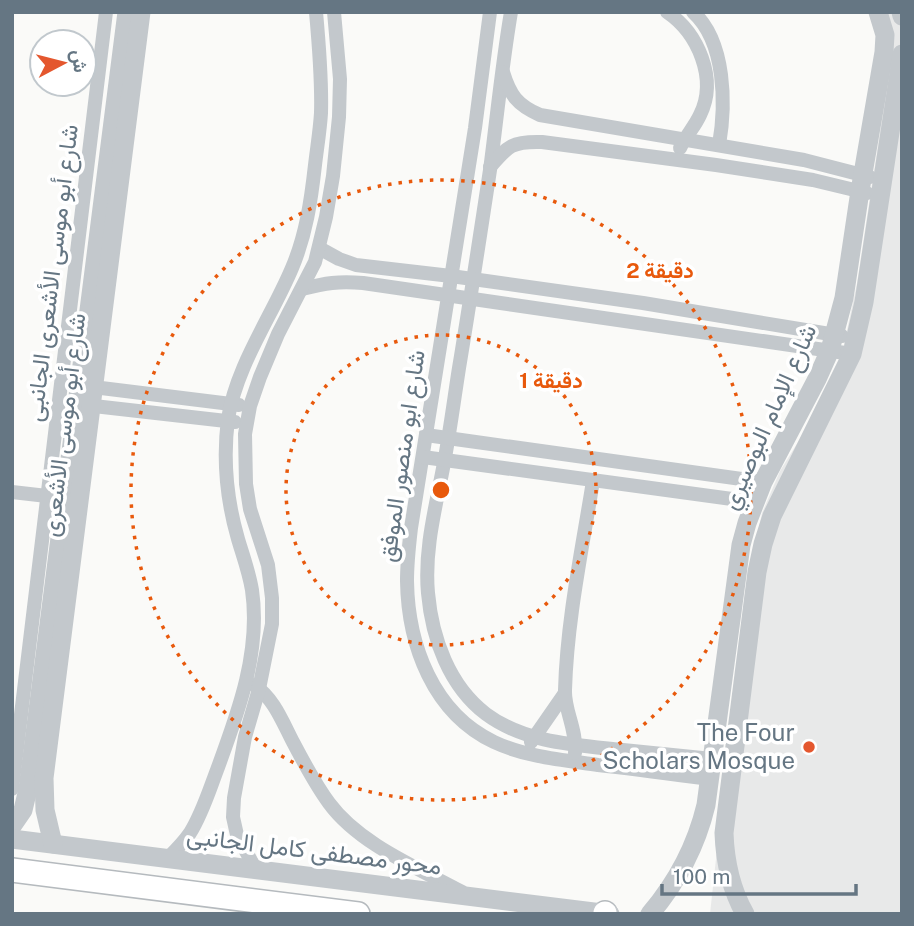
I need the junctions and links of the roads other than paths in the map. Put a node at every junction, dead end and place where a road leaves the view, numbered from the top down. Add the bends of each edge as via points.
1 (106, 12) edge
2 (127, 12) edge
3 (141, 12) edge
4 (316, 12) edge
5 (334, 12) edge
6 (491, 12) edge
7 (511, 12) edge
8 (667, 12) edge
9 (693, 12) edge
10 (878, 12) edge
11 (902, 54) edge
12 (501, 67) junction
13 (475, 128) junction
14 (494, 130) junction
15 (683, 140) junction
16 (719, 145) junction
17 (674, 159) junction
18 (490, 167) junction
19 (861, 183) junction
20 (881, 189) junction
21 (319, 248) junction
22 (451, 276) junction
23 (474, 279) junction
24 (302, 289) junction
25 (449, 296) junction
26 (470, 300) junction
27 (833, 342) junction
28 (854, 347) junction
29 (85, 395) junction
30 (231, 404) junction
31 (250, 406) junction
32 (228, 421) junction
33 (247, 423) junction
34 (426, 435) junction
35 (448, 438) junction
36 (423, 457) junction
37 (444, 460) junction
38 (593, 481) junction
39 (763, 482) junction
40 (12, 492) edge
41 (47, 496) junction
42 (754, 502) junction
43 (246, 680) junction
44 (259, 689) junction
45 (565, 694) junction
46 (533, 737) junction
47 (576, 745) junction
48 (525, 753) junction
49 (574, 761) junction
50 (711, 769) junction
51 (12, 789) edge
52 (706, 805) junction
53 (727, 806) junction
54 (12, 826) edge
55 (12, 839) edge
56 (53, 844) junction
57 (170, 858) junction
58 (255, 868) junction
59 (12, 870) edge
60 (466, 895) junction
61 (606, 913) edge
62 (358, 914) edge
63 (650, 914) edge
64 (745, 914) edge

1 - 41 street, شارع أبو موسى الأشعرى الجانبى
2 - 29 street, شارع أبو موسى الأشعرى
3 - 29 street, شارع أبو موسى الأشعرى via 145,39 124,194
4 - 30 street via 321,113 307,223 291,271
5 - 21 street via 339,117
6 - 13 street, شارع ابو منصور الموفق
7 - 12 street, شارع ابو منصور الموفق
8 - 15 street via 690,34 706,76 706,101
9 - 16 street via 711,40 719,64 723,91
10 - 19 street, شارع الإمام البوصيري via 885,34 884,51
11 - 20 street, شارع الإمام البوصيري
12 - 14 street, شارع ابو منصور الموفق
12 - 15 street via 512,95 529,111
13 - 14 street
13 - 22 street, شارع ابو منصور الموفق
14 - 18 street, شارع ابو منصور الموفق
15 - 16 street
15 - 17 street
16 - 19 street via 804,160
17 - 18 street via 533,142 511,146
17 - 19 street
18 - 23 street, شارع ابو منصور الموفق
19 - 20 street
19 - 27 street, شارع الإمام البوصيري
20 - 28 street, شارع الإمام البوصيري
21 - 22 street via 356,265
21 - 24 street
22 - 23 street
22 - 25 street, شارع ابو منصور الموفق
23 - 26 street, شارع ابو منصور الموفق
23 - 27 street via 650,304
24 - 25 street via 340,281
24 - 31 street via 269,353
25 - 26 street
25 - 34 street, شارع ابو منصور الموفق
26 - 27 street
26 - 35 street, شارع ابو منصور الموفق
27 - 28 street
27 - 39 street, شارع الإمام البوصيري
28 - 53 street, شارع الإمام البوصيري via 783,490 763,544
29 - 30 street
29 - 32 street
29 - 54 street, شارع أبو موسى الأشعرى via 28,789 23,810
29 - 56 street, شارع أبو موسى الأشعرى via 44,778
30 - 31 street
30 - 32 street
31 - 33 street
32 - 33 street
32 - 43 street via 227,474 254,619
33 - 44 street via 246,484 272,598 272,624
34 - 35 street
34 - 36 street, شارع ابو منصور الموفق
35 - 37 street, شارع ابو منصور الموفق
35 - 39 street
36 - 37 street
36 - 48 street, شارع ابو منصور الموفق via 407,582 417,649 435,690 464,723 494,742
37 - 38 street
37 - 46 street, شارع ابو منصور الموفق via 427,571 439,646 455,681 469,698 494,719
38 - 42 street
38 - 45 street via 569,634
39 - 42 street, شارع الإمام البوصيري
40 - 41 street
41 - 51 street, شارع أبو موسى الأشعرى الجانبى
42 - 50 street, شارع الإمام البوصيري via 737,567
43 - 44 street
43 - 57 street via 207,795 189,835
44 - 58 street via 243,743 233,817
44 - 60 street via 322,792 346,821 404,861
45 - 46 street
45 - 47 street
46 - 47 street, شارع ابو منصور الموفق
46 - 48 street
47 - 49 street
47 - 50 street, شارع ابو منصور الموفق
48 - 49 street, شارع ابو منصور الموفق
49 - 50 street, شارع ابو منصور الموفق
50 - 52 street, شارع الإمام البوصيري
52 - 53 street
52 - 63 street, شارع الإمام البوصيري via 687,861
53 - 64 street, شارع الإمام البوصيري via 726,861
55 - 56 street, محور مصطفى كامل الجانبى
56 - 57 street, محور مصطفى كامل الجانبى
57 - 58 street, محور مصطفى كامل الجانبى
58 - 60 street, محور مصطفى كامل الجانبى
59 - 62 main road
60 - 61 street, محور مصطفى كامل الجانبى

